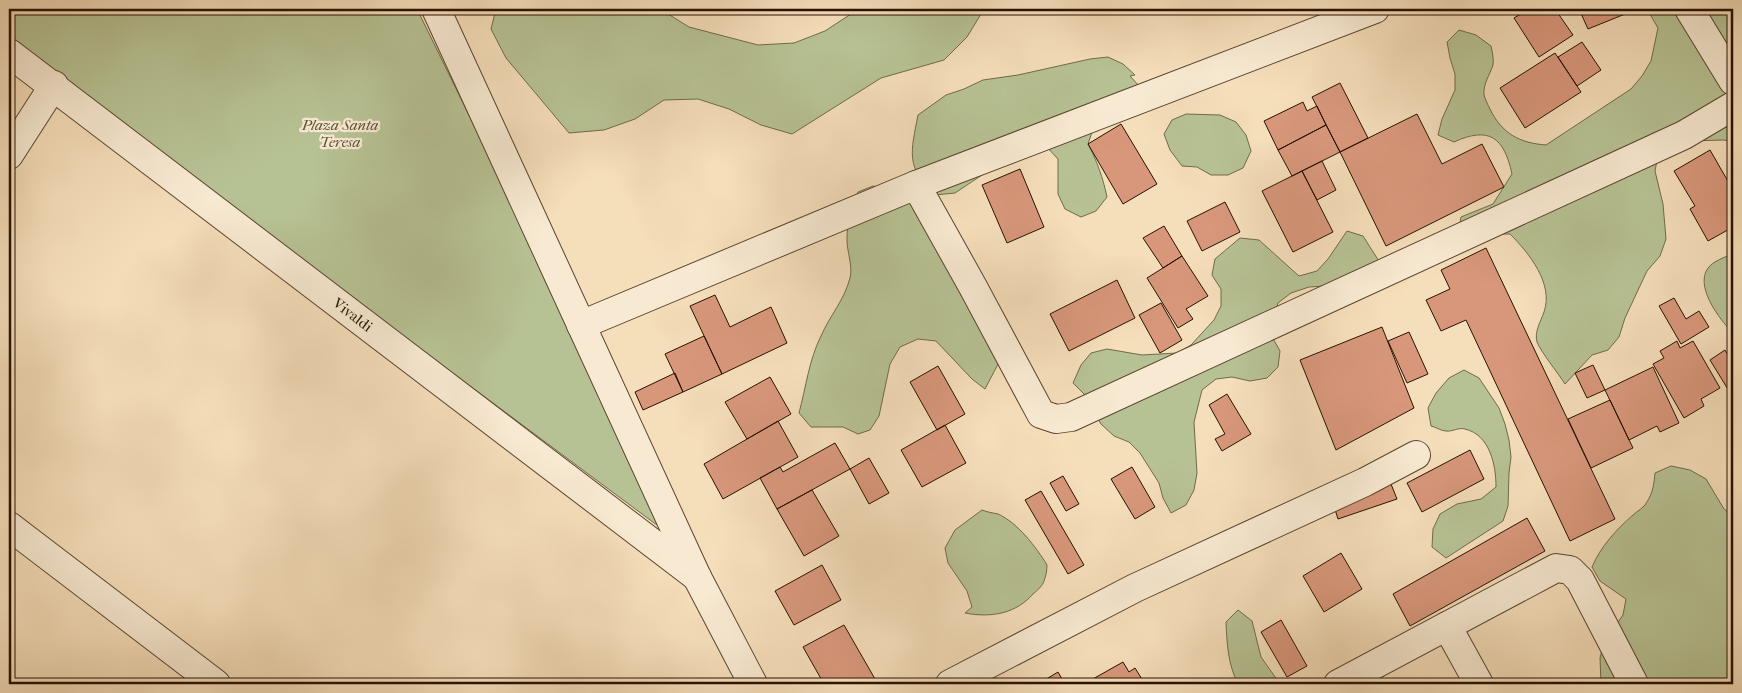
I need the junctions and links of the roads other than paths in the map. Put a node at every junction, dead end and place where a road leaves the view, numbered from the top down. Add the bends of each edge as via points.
1 (436, 9) edge
2 (1375, 9) edge
3 (1689, 9) edge
4 (9, 53) edge
5 (1733, 81) edge
6 (54, 86) junction
7 (1733, 106) edge
8 (9, 155) edge
9 (916, 185) junction
10 (581, 325) junction
11 (1416, 455) dead end
12 (9, 526) edge
13 (697, 577) junction
14 (1447, 626) junction
15 (216, 684) edge
16 (753, 684) edge
17 (950, 684) edge
18 (1338, 684) edge
19 (1479, 684) edge
20 (1634, 684) edge

1 - 10 street
2 - 9 street
3 - 5 street
4 - 6 street, Vivaldi
6 - 8 street
6 - 13 street, Vivaldi
7 - 9 street via 1675,139 1071,417 1056,419 1042,414 1038,408
9 - 10 street
10 - 13 street
11 - 17 street via 1365,482 1135,588
12 - 15 street
13 - 16 street
14 - 18 street
14 - 19 street
14 - 20 street via 1556,568 1570,570 1580,580

